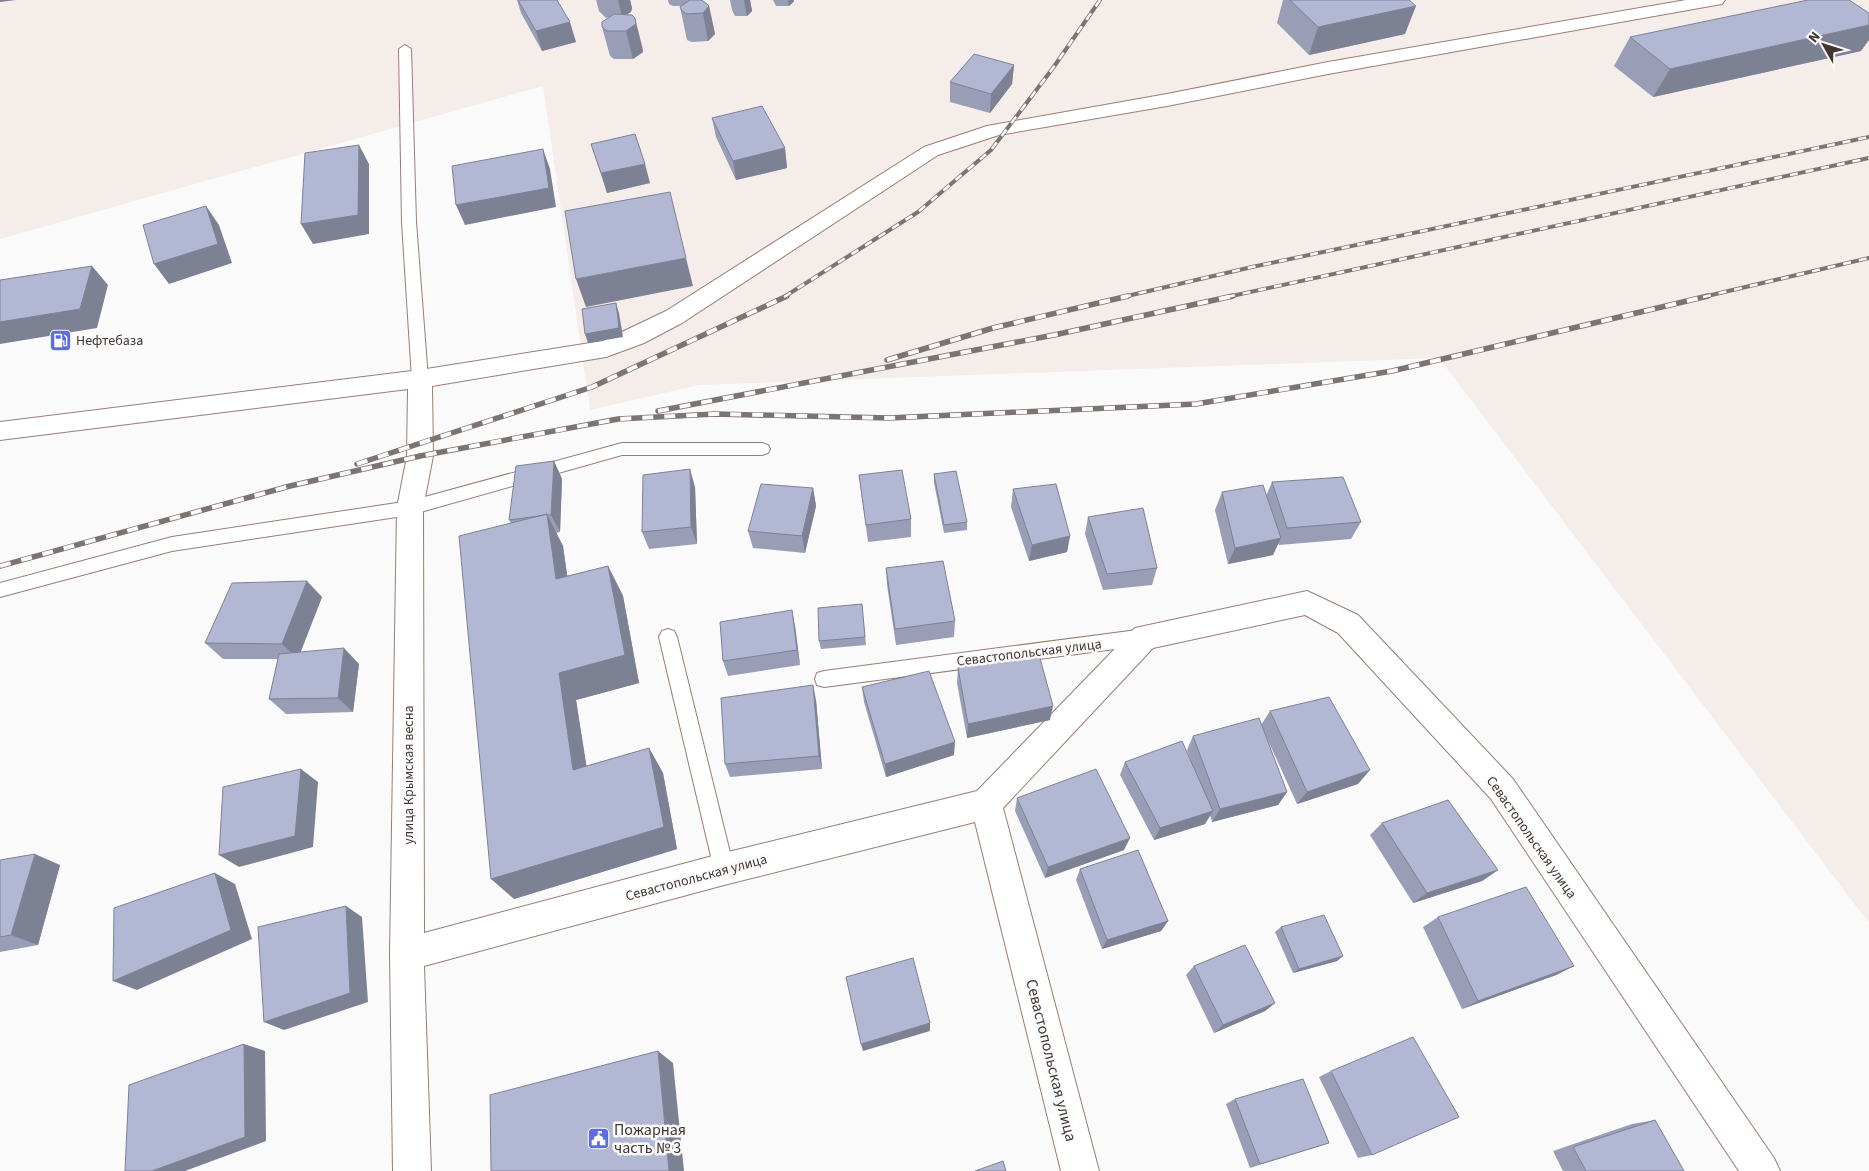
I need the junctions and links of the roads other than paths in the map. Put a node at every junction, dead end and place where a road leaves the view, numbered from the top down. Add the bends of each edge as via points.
1 (1716, 0) edge
2 (405, 49) dead end
3 (420, 379) junction
4 (0, 430) edge
5 (762, 449) dead end
6 (410, 508) junction
7 (0, 590) edge
8 (668, 637) dead end
9 (1145, 638) junction
10 (824, 679) dead end
11 (986, 804) junction
12 (724, 869) junction
13 (407, 954) junction
14 (412, 1171) edge
15 (1080, 1171) edge
16 (1761, 1171) edge

1 - 3 street via 994,130 931,151 707,297 636,337 606,348
2 - 3 lane via 409,222
3 - 4 street
3 - 6 street, улица Крымская весна via 420,456
5 - 6 lane via 622,449
6 - 7 lane via 172,544
6 - 13 street, улица Крымская весна
8 - 12 lane
9 - 10 lane, Севастопольская улица
9 - 11 street
9 - 16 street, Севастопольская улица via 1307,603 1348,624 1502,789
11 - 12 street, Севастопольская улица
11 - 15 street, Севастопольская улица
12 - 13 street, Севастопольская улица
13 - 14 street, улица Крымская весна

